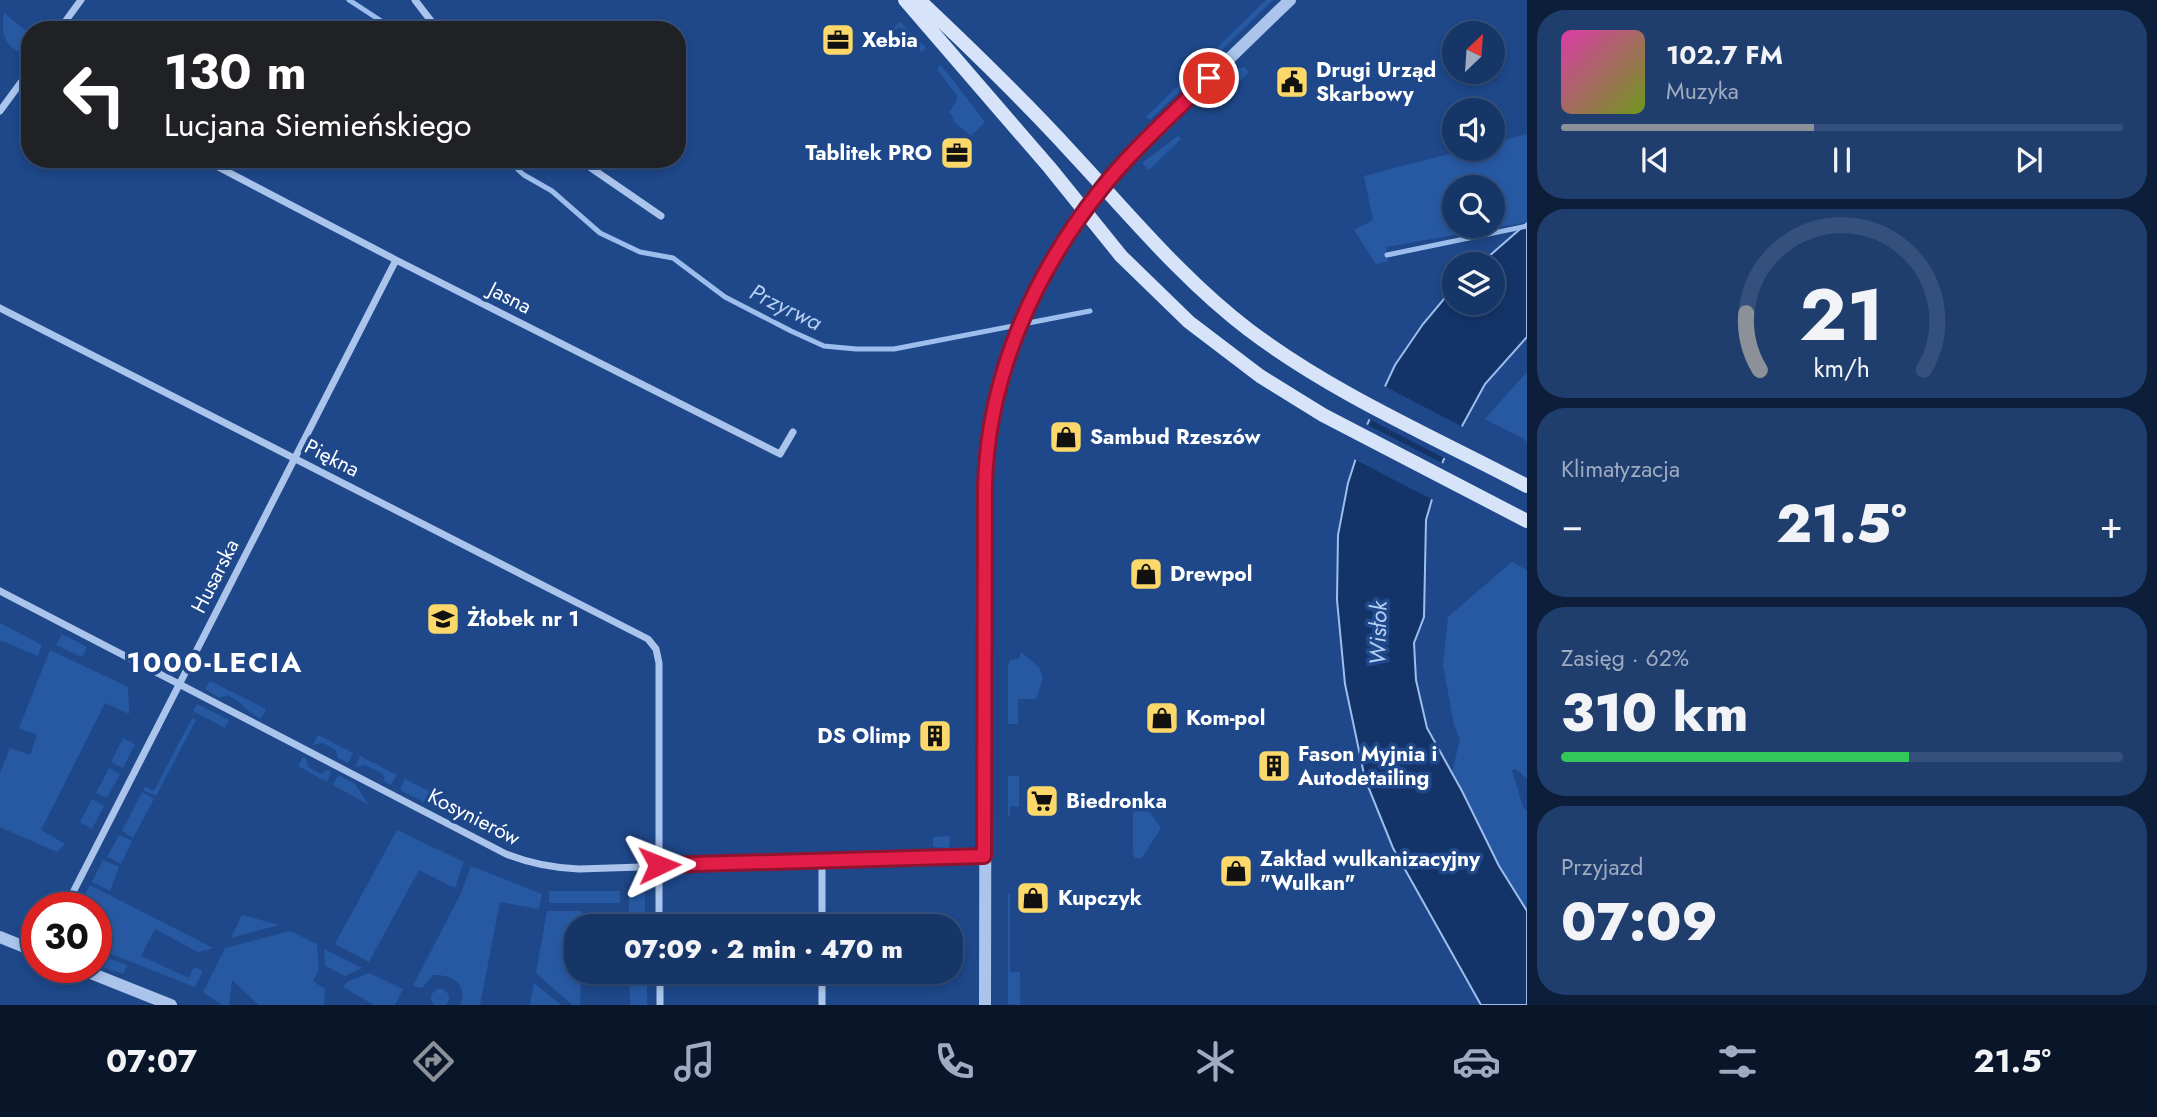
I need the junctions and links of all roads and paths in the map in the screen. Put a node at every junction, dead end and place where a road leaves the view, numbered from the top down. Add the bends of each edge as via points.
1 (80, 0) edge
2 (415, 0) edge
3 (905, 0) edge
4 (919, 0) edge
5 (1290, 0) edge
6 (65, 21) edge
7 (431, 21) edge
8 (21, 82) edge
9 (0, 111) edge
10 (220, 168) edge
11 (591, 168) edge
12 (1103, 186) junction
13 (1084, 211) junction
14 (661, 216) dead end
15 (396, 260) junction
16 (0, 308) edge
17 (793, 432) dead end
18 (294, 459) junction
19 (1527, 486) edge
20 (1527, 521) edge
21 (0, 591) edge
22 (178, 685) junction
23 (984, 856) junction
24 (822, 861) junction
25 (659, 865) junction
26 (73, 892) edge
27 (659, 914) edge
28 (822, 914) edge
29 (0, 937) edge
30 (21, 946) edge
31 (112, 982) edge
32 (660, 984) edge
33 (822, 984) edge
34 (171, 1005) edge
35 (660, 1005) edge
36 (822, 1005) edge
37 (985, 1005) edge

1 - 6 street
2 - 7 street
3 - 13 main road
4 - 12 main road
5 - 12 street
8 - 9 street
10 - 15 street, Jasna
11 - 14 street
12 - 13 street
12 - 19 main road via 1198,286 1283,355
13 - 20 main road via 1121,257 1189,322 1260,376 1323,415
13 - 23 street via 1042,279 1011,347 995,402 986,463
15 - 17 street, Jasna via 780,454
15 - 18 street, Husarska
16 - 18 street, Piękna
18 - 22 street, Husarska
18 - 25 street, Piękna via 648,639 659,663
21 - 22 street, Kosynierów
22 - 25 street, Kosynierów via 528,863 579,869
22 - 26 street, Husarska
23 - 24 street, Kosynierów
23 - 37 street
24 - 25 street, Kosynierów
24 - 28 street
25 - 27 street
29 - 30 street
31 - 34 street
32 - 35 street
33 - 36 street

